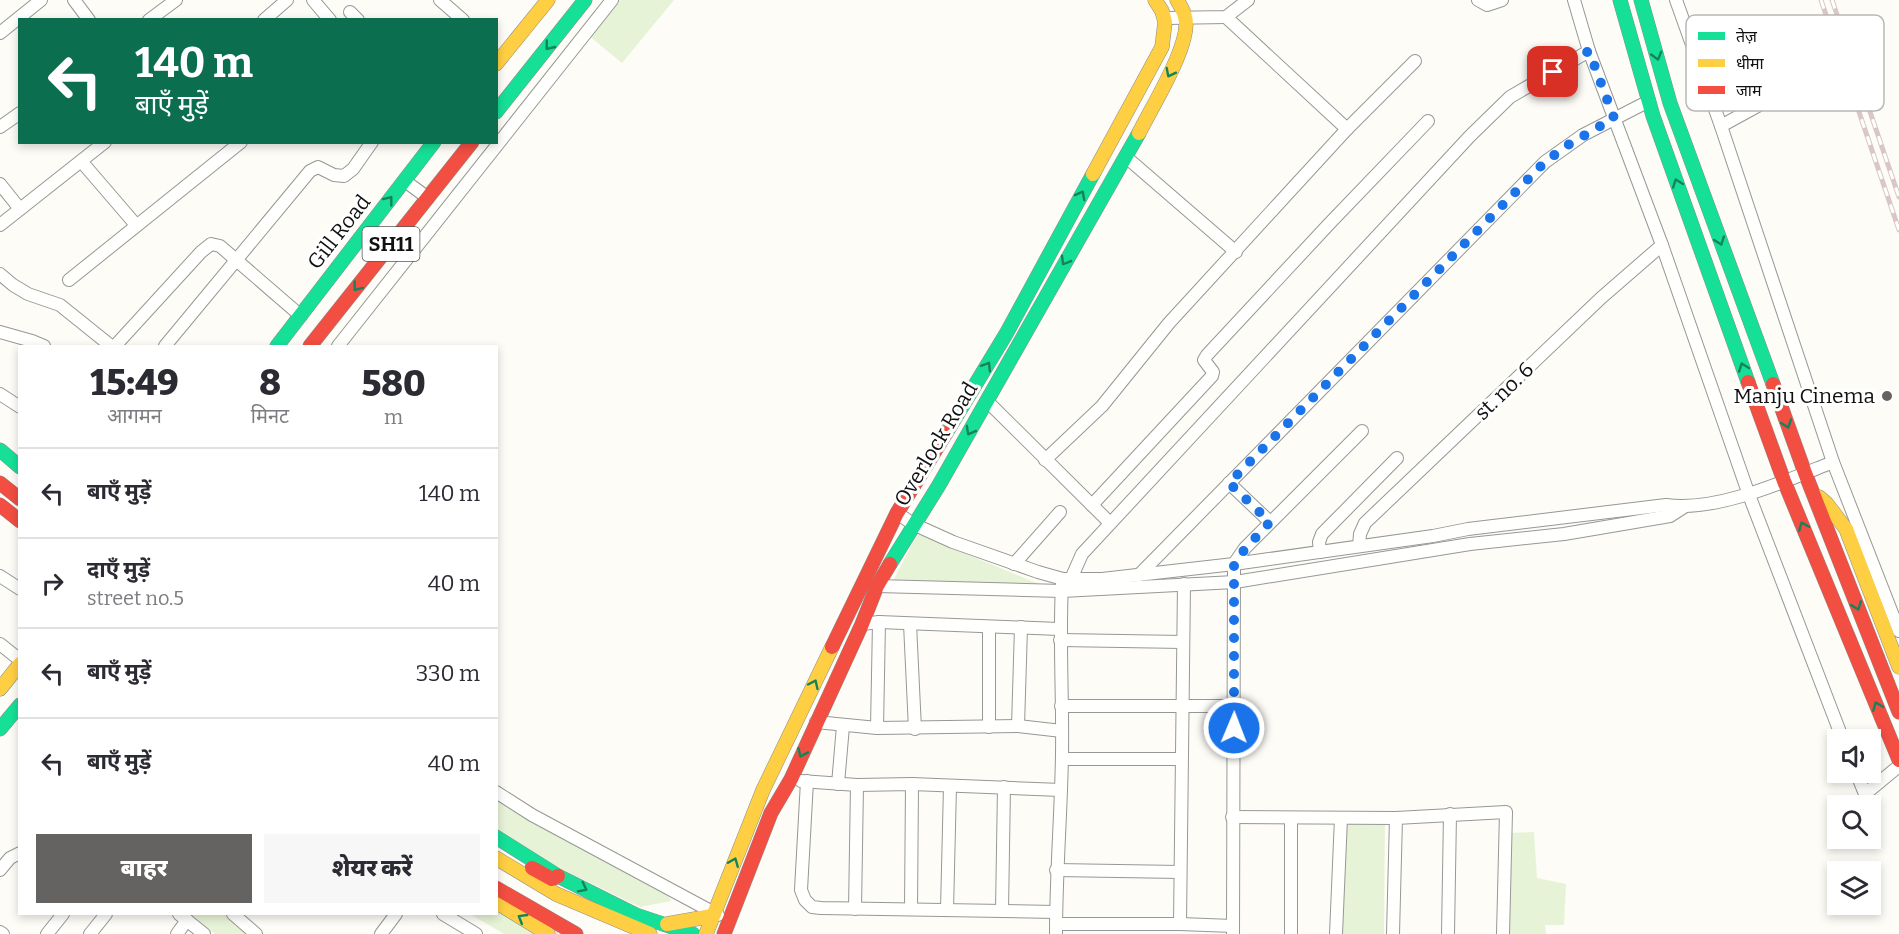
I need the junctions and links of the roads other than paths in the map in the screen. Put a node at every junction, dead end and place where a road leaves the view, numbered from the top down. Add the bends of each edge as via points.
1 (41, 0) edge
2 (74, 0) edge
3 (287, 0) edge
4 (313, 0) edge
5 (440, 0) edge
6 (548, 0) edge
7 (585, 0) edge
8 (612, 0) edge
9 (1155, 0) edge
10 (1177, 0) edge
11 (1248, 0) edge
12 (1478, 0) edge
13 (1502, 0) edge
14 (1574, 0) edge
15 (1620, 0) edge
16 (1641, 0) edge
17 (1676, 0) edge
18 (171, 1) edge
19 (1226, 16) junction
20 (19, 18) edge
21 (88, 18) edge
22 (151, 18) edge
23 (266, 18) edge
24 (328, 18) edge
25 (461, 18) edge
26 (1166, 18) junction
27 (1186, 18) junction
28 (18, 19) edge
29 (1686, 28) edge
30 (0, 33) edge
31 (1589, 51) junction
32 (499, 56) edge
33 (1415, 60) dead end
34 (1649, 101) junction
35 (498, 109) edge
36 (1716, 111) edge
37 (1748, 111) edge
38 (18, 114) edge
39 (1614, 118) junction
40 (1428, 122) dead end
41 (1721, 126) junction
42 (0, 127) edge
43 (1347, 129) junction
44 (102, 144) edge
45 (238, 144) edge
46 (371, 144) edge
47 (433, 144) edge
48 (470, 144) edge
49 (498, 144) edge
50 (498, 144) edge
51 (1126, 157) junction
52 (81, 161) junction
53 (405, 181) junction
54 (0, 184) edge
55 (428, 198) junction
56 (20, 209) junction
57 (0, 225) edge
58 (136, 225) junction
59 (1662, 245) junction
60 (1236, 252) junction
61 (236, 260) junction
62 (0, 274) edge
63 (69, 280) dead end
64 (301, 316) junction
65 (0, 332) edge
66 (42, 345) edge
67 (112, 345) edge
68 (114, 345) edge
69 (166, 345) edge
70 (278, 345) edge
71 (311, 345) edge
72 (339, 345) edge
73 (0, 394) edge
74 (987, 401) junction
75 (18, 406) edge
76 (1362, 431) dead end
77 (0, 450) edge
78 (1398, 458) dead end
79 (1045, 460) junction
80 (1833, 462) junction
81 (18, 465) edge
82 (0, 468) edge
83 (1805, 473) junction
84 (1784, 481) junction
85 (18, 482) edge
86 (0, 483) edge
87 (1229, 483) junction
88 (1812, 492) junction
89 (1749, 495) junction
90 (18, 497) edge
91 (0, 505) edge
92 (1092, 506) junction
93 (1684, 507) junction
94 (1060, 512) dead end
95 (897, 513) junction
96 (18, 519) edge
97 (1270, 522) junction
98 (1110, 523) junction
99 (913, 524) junction
100 (1359, 546) junction
101 (1320, 552) junction
102 (1014, 564) junction
103 (1234, 564) junction
104 (1139, 575) junction
105 (0, 576) edge
106 (1235, 582) junction
107 (1065, 583) junction
108 (1184, 584) junction
109 (877, 586) junction
110 (18, 588) edge
111 (879, 622) junction
112 (862, 624) junction
113 (910, 624) junction
114 (989, 627) junction
115 (1021, 627) junction
116 (1899, 631) edge
117 (1060, 635) junction
118 (1183, 642) junction
119 (0, 644) edge
120 (18, 660) edge
121 (18, 665) edge
122 (1899, 667) edge
123 (18, 678) edge
124 (0, 689) edge
125 (0, 701) edge
126 (1061, 706) junction
127 (1181, 706) junction
128 (1234, 706) junction
129 (18, 707) edge
130 (1899, 712) edge
131 (816, 722) junction
132 (843, 726) junction
133 (989, 726) junction
134 (1018, 726) junction
135 (876, 728) junction
136 (0, 729) edge
137 (915, 729) junction
138 (1839, 729) edge
139 (1062, 731) junction
140 (1062, 759) junction
141 (1181, 759) junction
142 (1899, 760) edge
143 (1899, 766) edge
144 (791, 779) junction
145 (1881, 780) edge
146 (807, 782) junction
147 (1860, 783) edge
148 (1878, 783) edge
149 (838, 784) junction
150 (912, 784) junction
151 (857, 785) junction
152 (950, 786) junction
153 (1004, 787) junction
154 (763, 790) junction
155 (1060, 790) junction
156 (498, 793) edge
157 (781, 799) junction
158 (1450, 814) junction
159 (1232, 817) junction
160 (1290, 818) junction
161 (1341, 818) junction
162 (1396, 818) junction
163 (498, 838) edge
164 (498, 846) edge
165 (18, 854) edge
166 (498, 859) edge
167 (0, 870) edge
168 (1056, 870) junction
169 (1180, 872) junction
170 (498, 875) edge
171 (552, 877) junction
172 (498, 889) edge
173 (498, 903) edge
174 (855, 909) junction
175 (911, 909) junction
176 (947, 910) junction
177 (1002, 910) junction
178 (62, 915) edge
179 (105, 915) edge
180 (234, 915) edge
181 (395, 915) edge
182 (445, 915) edge
183 (712, 915) junction
184 (183, 917) edge
185 (730, 920) junction
186 (1056, 923) edge
187 (667, 924) junction
188 (1180, 924) junction
189 (1233, 930) edge
190 (94, 933) edge
191 (47, 934) edge
192 (177, 934) edge
193 (204, 934) edge
194 (256, 934) edge
195 (381, 934) edge
196 (476, 934) edge
197 (548, 934) edge
198 (576, 934) edge
199 (616, 934) edge
200 (650, 934) edge
201 (693, 934) edge
202 (706, 934) edge
203 (724, 934) edge
204 (1291, 934) edge
205 (1336, 934) edge
206 (1394, 934) edge
207 (1448, 934) edge
208 (1503, 934) edge

1 - 20 street
2 - 21 street
3 - 23 street
4 - 24 street
5 - 25 street
6 - 32 main road
7 -> 35 main road
8 - 49 street
9 - 26 main road
10 - 27 main road
11 - 19 street
12 - 13 street via 1487,4
14 - 31 street
15 - 34 main road
16 -> 83 main road via 1670,103
17 - 29 street
18 - 22 street
19 - 27 street
19 - 43 street
26 - 27 street
95 -> 26 main road, Overlock Road via 1051,254 1162,47
27 -> 51 main road, Overlock Road via 1185,38 1175,63
28 - 30 street
31 - 39 street
31 - 98 street via 1510,97 1494,112
33 - 43 street
34 - 39 street
84 -> 34 main road
36 - 41 street
37 - 41 street
38 - 42 street
39 - 59 street
39 - 87 street via 1545,162
40 - 92 street via 1207,355 1204,360 1212,376
41 - 80 street
43 - 60 street
44 - 52 street
45 - 58 street
46 - 61 street via 344,176 334,176 318,166 310,171
47 - 53 main road, Gill Road / SH11
48 - 55 main road, SH11
50 - 72 street
51 - 60 street
51 -> 74 main road, Overlock Road
52 - 56 street
52 - 58 street
53 - 55 street
64 -> 53 main road, Gill Road / SH11
54 - 56 street
55 -> 71 main road, SH11
56 - 57 street
58 - 63 street
59 - 89 street
59 - 100 street, st. no. 6 via 1601,298 1365,524
60 - 79 street via 1169,323 1102,406
61 - 64 street
61 - 68 street via 216,244 208,246
61 - 69 street
62 - 67 street via 28,294 60,305
64 - 70 main road, Gill Road / SH11
65 - 66 street
73 - 75 street
74 - 79 street
74 -> 99 main road, Overlock Road
76 - 97 street
77 - 81 main road
78 - 101 street via 1326,529 1319,542
79 - 92 street
80 - 83 street
80 - 116 street
82 - 85 main road
83 - 84 street
83 - 88 main road
84 - 89 street
142 -> 84 main road
86 - 90 main road
87 - 97 street
87 - 104 street
88 - 122 main road via 1846,529
88 -> 130 main road
89 - 93 street
89 - 138 street
91 - 96 main road
92 - 98 street
93 - 100 street via 1655,506
93 - 106 street via 1670,516 1564,534 1470,544
94 - 102 street
95 - 99 street
154 -> 95 main road, Overlock Road
97 - 103 street
98 - 107 street via 1082,555
99 - 102 street
99 - 109 main road, Overlock Road
100 - 101 street
101 - 103 street
102 - 107 street
103 - 104 street
103 - 106 street
104 - 107 street
105 - 110 street
106 - 108 street
106 - 128 street
107 - 108 street
107 - 109 street
107 - 117 street
108 - 118 street
109 - 112 main road, Overlock Road
111 - 112 street
111 - 113 street
111 - 135 street
112 - 131 main road, Overlock Road
113 - 114 street
113 - 137 street
114 - 115 street
114 - 133 street
115 - 117 street
115 - 134 street
117 - 118 street
117 - 126 street
118 - 127 street
119 - 120 street
121 - 124 main road
123 - 125 main road
126 - 127 street
126 - 139 street
127 - 128 street
127 - 141 street
128 - 159 street
129 - 136 main road
131 - 132 street
131 -> 144 main road, Overlock Road
132 - 135 street
132 - 149 street
133 - 134 street
133 - 137 street
134 - 139 street
135 - 137 street
139 - 140 street
140 - 141 street
140 - 155 street
141 - 169 street
143 - 145 street
144 - 146 street
144 - 157 main road, Overlock Road
146 - 149 street
146 - 174 street via 801,890 812,907
147 - 148 street via 1864,794
149 - 151 street
150 - 151 street
150 - 152 street
150 - 175 street
151 - 174 street
152 - 153 street
152 - 176 street
153 - 155 street
153 - 177 street
154 - 157 street
183 -> 154 main road, Overlock Road
155 - 168 street
156 - 183 street
157 - 185 main road, Overlock Road via 771,813
158 - 162 street
158 - 207 street
158 - 208 street via 1506,812
159 - 160 street
159 - 189 street
160 - 161 street
160 - 204 street
161 - 162 street
161 - 205 street
162 - 206 street
163 - 171 main road
164 - 171 main road
165 - 167 street
166 - 200 main road via 556,894
168 - 169 street
168 - 186 street
169 - 188 street
170 - 199 main road
171 -> 187 main road via 636,915
172 - 198 main road
197 -> 173 main road
174 - 175 street
175 - 176 street
176 - 177 street
177 - 186 street
178 - 191 street
179 - 190 street
180 - 194 street
181 - 195 street
182 - 196 street
183 - 185 street
183 - 187 main road
183 - 202 main road, Overlock Road
184 - 192 street
184 - 193 street
185 - 203 main road, Overlock Road
186 - 188 street
187 - 201 main road
188 - 189 street

